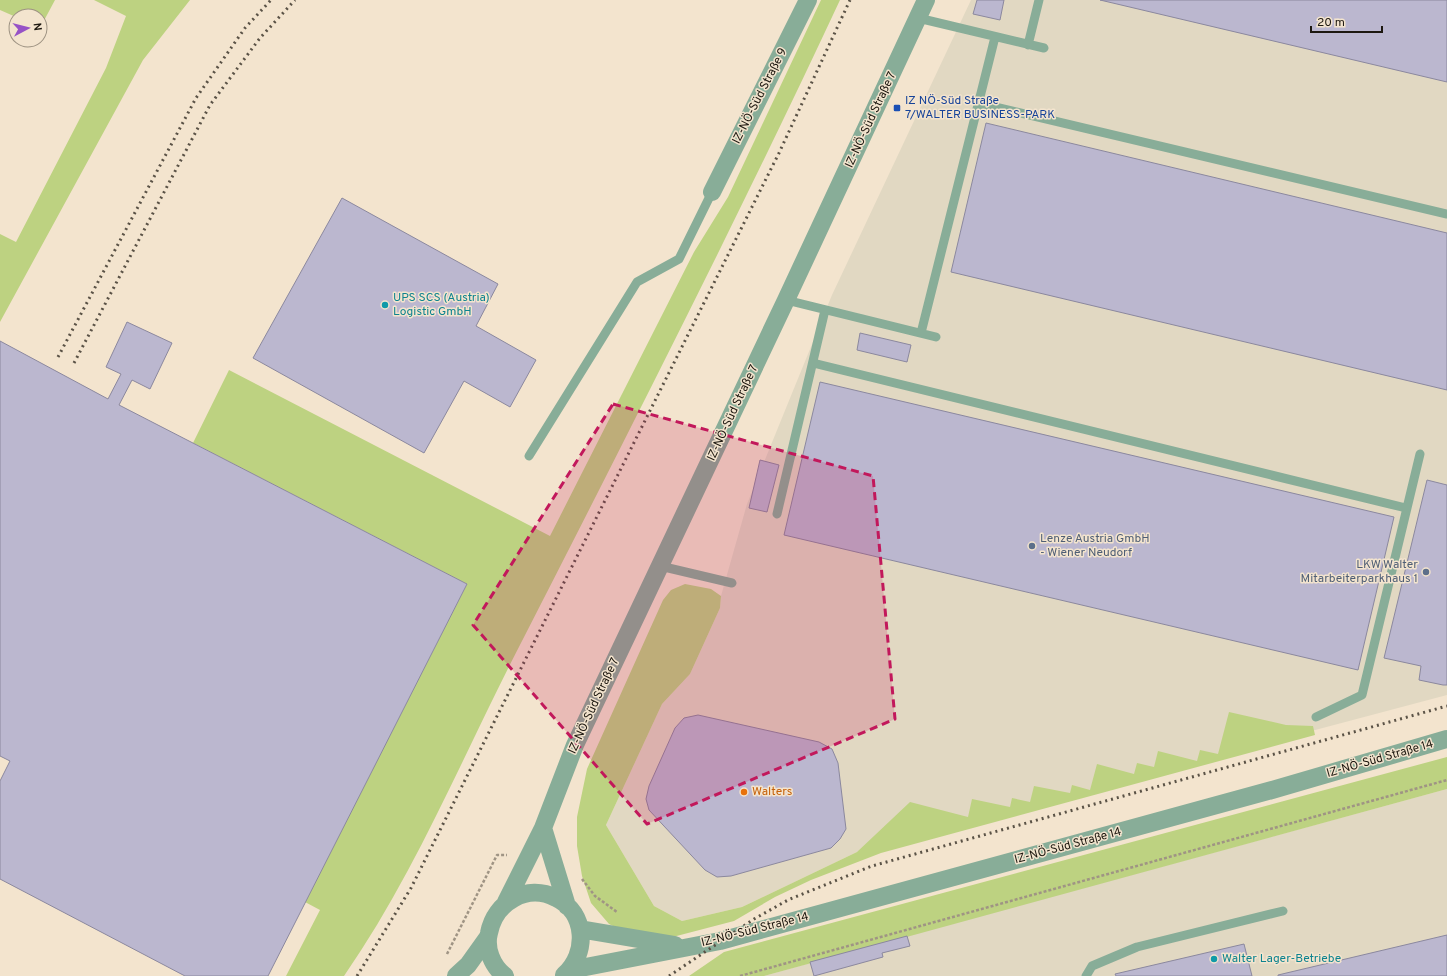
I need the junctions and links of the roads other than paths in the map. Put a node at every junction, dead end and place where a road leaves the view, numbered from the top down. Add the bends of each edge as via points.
1 (808, 0) edge
2 (926, 0) edge
3 (1039, 0) edge
4 (918, 18) junction
5 (995, 36) junction
6 (1028, 44) junction
7 (1044, 48) dead end
8 (978, 102) junction
9 (712, 192) joint
10 (1447, 214) edge
11 (786, 300) junction
12 (825, 310) junction
13 (921, 333) junction
14 (936, 337) dead end
15 (813, 363) junction
16 (1420, 454) dead end
17 (529, 456) dead end
18 (1406, 508) junction
19 (777, 514) dead end
20 (660, 566) junction
21 (732, 583) dead end
22 (1316, 717) dead end
23 (1447, 739) edge
24 (543, 828) junction
25 (506, 902) junction
26 (567, 906) junction
27 (1283, 911) dead end
28 (580, 929) junction
29 (488, 937) junction
30 (687, 947) junction
31 (567, 973) edge
32 (456, 976) edge
33 (505, 976) edge
34 (1086, 976) edge

1 - 9 street, IZ-NÖ-Süd Straße 9
2 - 4 street, IZ-NÖ-Süd Straße 7
3 - 6 lane
4 - 5 lane
4 - 11 street, IZ-NÖ-Süd Straße 7
5 - 6 lane
5 - 8 lane
6 - 7 lane
8 - 10 lane
8 - 13 lane
9 - 17 lane via 679,258 637,282
11 - 12 lane
11 - 20 street, IZ-NÖ-Süd Straße 7
12 - 13 lane
12 - 15 lane
13 - 14 lane
15 - 18 lane
15 - 19 lane
16 - 18 lane
18 - 22 lane via 1362,696
20 - 21 lane
20 - 24 street, IZ-NÖ-Süd Straße 7 via 575,745
23 - 30 street, IZ-NÖ-Süd Straße 14 via 1272,790 735,937
24 - 25 street, IZ-NÖ-Süd Straße 7
24 - 26 street
25 - 26 street via 524,894 544,894 557,898
25 - 29 street via 496,912 490,924
26 - 28 street
27 - 34 lane via 1137,947 1092,966
28 - 30 street, IZ-NÖ-Süd Straße 14
28 - 31 street via 579,956
29 - 32 street via 468,965
29 - 33 street via 488,950 494,963
30 - 31 street, IZ-NÖ-Süd Straße 14

